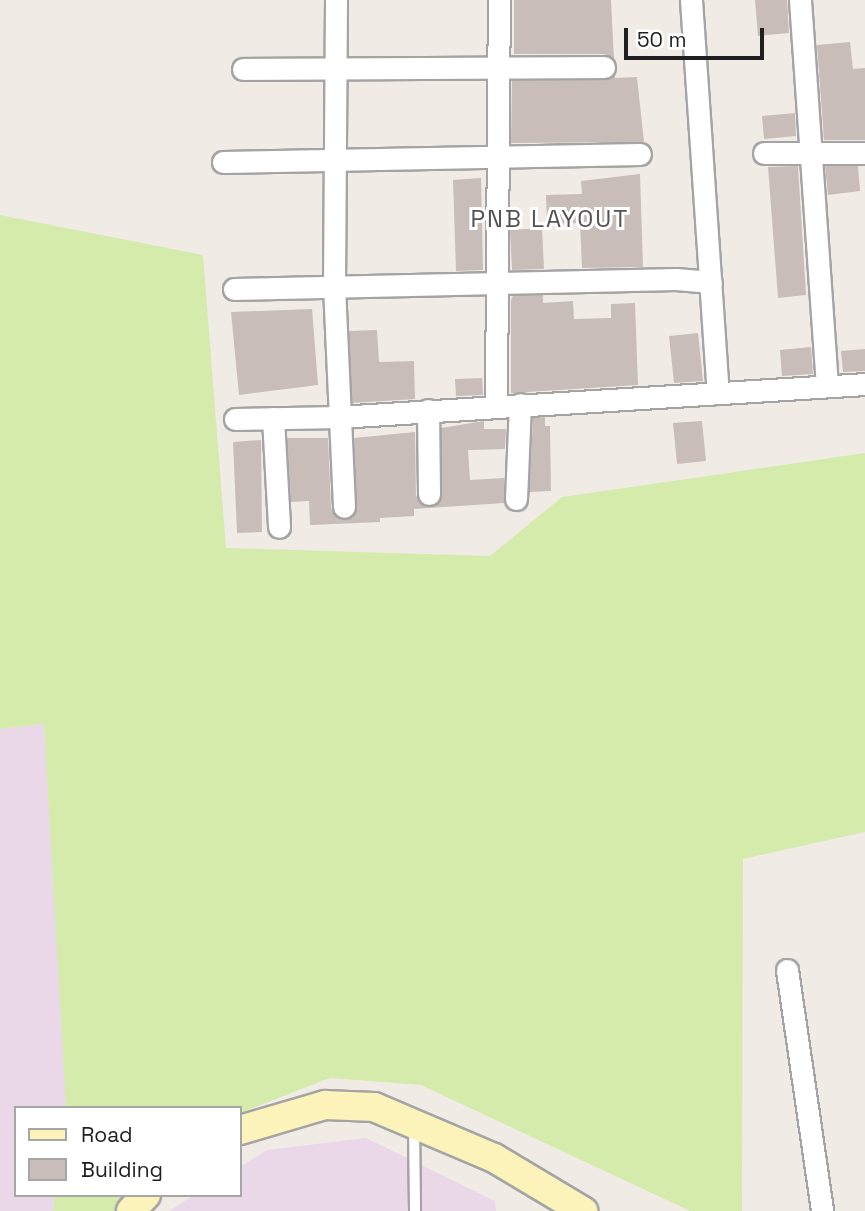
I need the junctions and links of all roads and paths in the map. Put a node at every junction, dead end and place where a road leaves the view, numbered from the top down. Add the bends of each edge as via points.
1 (335, 0) edge
2 (499, 0) edge
3 (691, 0) edge
4 (800, 0) edge
5 (604, 67) dead end
6 (243, 69) dead end
7 (499, 69) junction
8 (339, 71) junction
9 (811, 152) junction
10 (640, 153) dead end
11 (764, 153) dead end
12 (865, 153) edge
13 (498, 157) junction
14 (337, 159) junction
15 (223, 162) dead end
16 (711, 282) junction
17 (497, 285) junction
18 (334, 286) junction
19 (234, 289) dead end
20 (865, 384) edge
21 (827, 386) junction
22 (718, 393) junction
23 (520, 404) junction
24 (496, 406) junction
25 (428, 410) junction
26 (338, 417) junction
27 (273, 418) junction
28 (235, 419) dead end
29 (429, 494) dead end
30 (516, 499) dead end
31 (344, 507) dead end
32 (279, 527) dead end
33 (787, 970) dead end
34 (414, 1122) junction
35 (242, 1129) edge
36 (144, 1197) edge
37 (131, 1211) edge
38 (415, 1211) edge
39 (583, 1211) edge
40 (822, 1211) edge

1 - 8 street
2 - 7 street
3 - 16 street
4 - 9 street
5 - 7 street
6 - 8 street
7 - 8 street
7 - 13 street
8 - 14 street
9 - 11 street
9 - 12 street
9 - 21 street
10 - 13 street
13 - 14 street
13 - 17 street
14 - 15 street
14 - 18 street
16 - 17 street
16 - 22 street
17 - 18 street
17 - 24 street
18 - 19 street
18 - 26 street
20 - 21 street
21 - 22 street
22 - 23 street
23 - 24 street
23 - 30 street
24 - 25 street
25 - 26 street
25 - 29 street
26 - 27 street
26 - 31 street
27 - 28 street
27 - 32 street
33 - 40 street
34 - 35 main road via 374,1107 326,1105
34 - 38 lane
34 - 39 main road via 494,1158
36 - 37 main road

